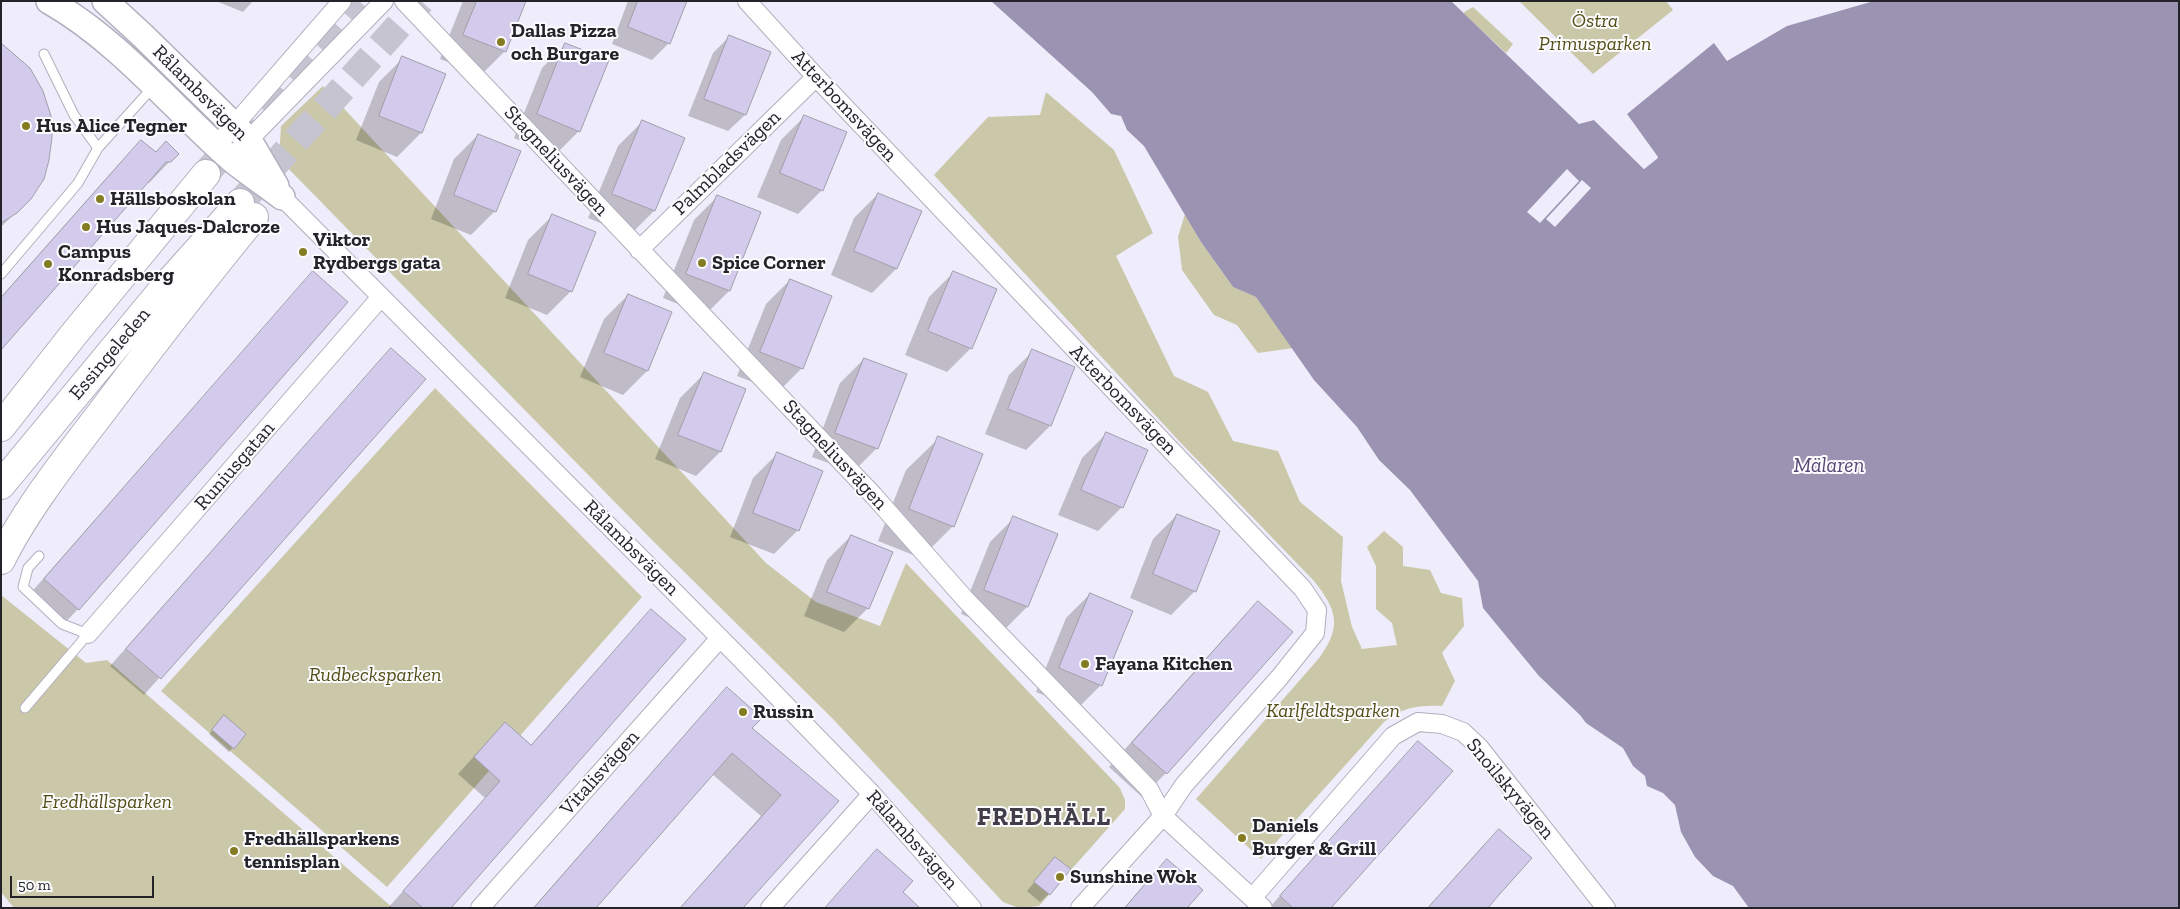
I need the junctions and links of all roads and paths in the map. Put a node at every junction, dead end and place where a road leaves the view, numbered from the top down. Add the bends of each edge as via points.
1 (49, 1) edge
2 (105, 1) edge
3 (384, 1) edge
4 (404, 1) edge
5 (747, 1) edge
6 (339, 5) edge
7 (357, 28) junction
8 (44, 54) dead end
9 (816, 77) junction
10 (155, 85) junction
11 (241, 133) junction
12 (98, 148) junction
13 (224, 151) junction
14 (206, 174) tunnel mouth
15 (282, 197) junction
16 (639, 250) junction
17 (1, 274) edge
18 (381, 298) junction
19 (74, 334) junction
20 (1, 408) edge
21 (1, 427) edge
22 (1, 486) edge
23 (4, 552) edge
24 (39, 556) dead end
25 (88, 634) junction
26 (720, 638) junction
27 (25, 708) dead end
28 (872, 794) junction
29 (1162, 816) junction
30 (1258, 902) edge
31 (480, 908) edge
32 (770, 908) edge
33 (972, 908) edge
34 (1080, 908) edge
35 (1606, 908) edge

1 - 10 street, Rålambsvägen via 92,29
2 - 11 street, Rålambsvägen
3 - 7 street
4 - 16 street, Stagneliusvägen
5 - 9 street, Atterbomsvägen
6 - 7 street via 352,12
6 - 11 street
7 - 11 street
8 - 12 lane via 74,115
9 - 16 street, Palmbladsvägen
9 - 29 street, Atterbomsvägen via 1303,589 1317,610 1315,633 1184,785
10 - 12 lane
10 - 13 street, Rålambsvägen
11 - 13 street
11 - 15 street, Rålambsvägen
12 - 17 lane via 78,184
13 - 15 street, Rålambsvägen
14 - 19 highway, Essingeleden
15 - 18 street, Rålambsvägen
16 - 29 street, Stagneliusvägen via 1149,789
18 - 25 street, Runiusgatan
18 - 26 street, Rålambsvägen
19 - 20 highway
19 - 21 highway, Essingeleden
22 - 23 highway, Essingeleden via 164,288 247,210 206,276 71,453
24 - 25 lane via 28,568 23,587 62,624
25 - 27 lane
26 - 28 street, Rålambsvägen
26 - 31 street, Vitalisvägen
28 - 32 street
28 - 33 street, Rålambsvägen
29 - 30 street, Stagneliusvägen
29 - 34 street, Atterbomsvägen
30 - 35 street, Snoilskyvägen via 1393,736 1418,722 1442,724 1463,732

